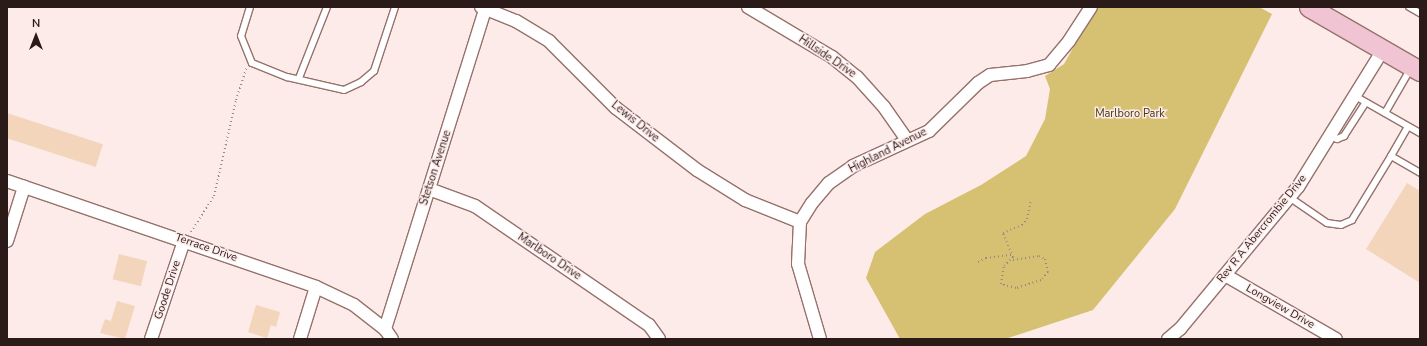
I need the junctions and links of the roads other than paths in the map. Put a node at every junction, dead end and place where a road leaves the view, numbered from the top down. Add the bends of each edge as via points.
1 (250, 7) edge
2 (327, 7) edge
3 (395, 7) edge
4 (748, 7) edge
5 (1091, 7) edge
6 (1309, 7) edge
7 (1409, 7) edge
8 (484, 8) edge
9 (1420, 13) edge
10 (1382, 50) junction
11 (1416, 69) edge
12 (299, 78) junction
13 (1355, 96) junction
14 (1366, 102) junction
15 (1385, 113) junction
16 (1408, 126) junction
17 (1420, 133) edge
18 (1331, 136) junction
19 (907, 140) junction
20 (1391, 156) junction
21 (1420, 173) edge
22 (7, 181) edge
23 (24, 187) junction
24 (429, 189) junction
25 (1289, 197) junction
26 (800, 222) junction
27 (184, 241) junction
28 (7, 242) edge
29 (1225, 275) junction
30 (316, 288) junction
31 (385, 329) junction
32 (151, 339) edge
33 (300, 339) edge
34 (392, 339) edge
35 (659, 339) edge
36 (820, 339) edge
37 (1168, 339) edge
38 (1336, 339) edge

1 - 12 lane via 241,36 252,63 287,78
2 - 12 lane
3 - 12 lane via 374,71 361,82 344,90
4 - 19 street, Hillside Drive via 832,57 857,77 884,107
5 - 19 street, Highland Avenue via 1070,41 1049,65 1027,71 990,75 978,83 928,131
6 - 10 main road
7 - 9 lane
8 - 24 street, Stetson Avenue
8 - 26 street, Lewis Drive via 516,21 549,41 616,108 697,170 745,200
10 - 11 main road
10 - 13 street, Rev R A Abercrombie Drive
11 - 15 lane
13 - 14 lane
13 - 18 street, Rev R A Abercrombie Drive
14 - 15 lane
14 - 18 lane via 1344,136 1337,139
15 - 16 lane
16 - 17 lane
16 - 20 lane
18 - 25 street, Rev R A Abercrombie Drive
19 - 26 street, Highland Avenue via 854,166 829,183
20 - 21 lane
20 - 25 lane via 1352,220 1341,225 1327,223
22 - 23 street, Terrace Drive
23 - 27 street, Terrace Drive
23 - 28 street
24 - 31 street, Stetson Avenue
24 - 35 street, Marlboro Drive via 475,206 648,325
25 - 29 street, Rev R A Abercrombie Drive
26 - 36 street via 798,264
27 - 30 street, Terrace Drive
27 - 32 street, Goode Drive
29 - 37 street, Rev R A Abercrombie Drive via 1180,329
29 - 38 street, Longview Drive
30 - 31 street, Terrace Drive via 354,306
30 - 33 street
31 - 34 street, Terrace Drive

